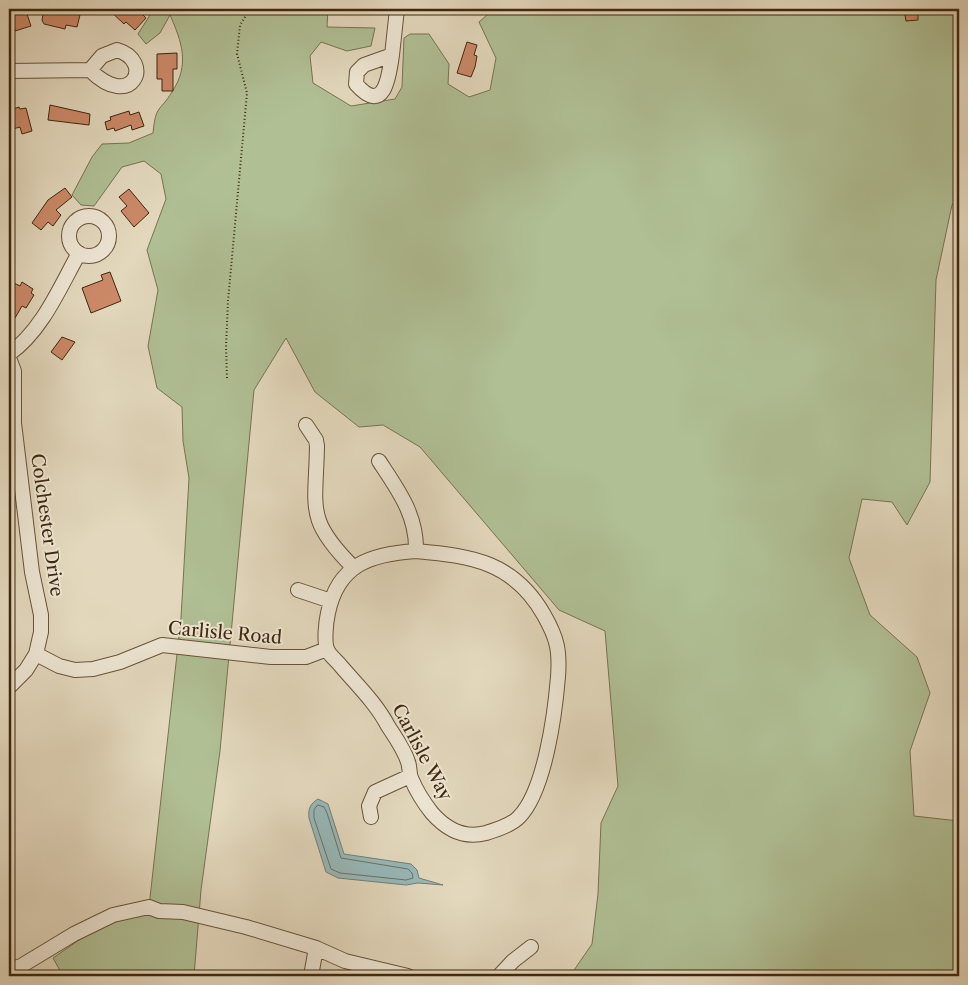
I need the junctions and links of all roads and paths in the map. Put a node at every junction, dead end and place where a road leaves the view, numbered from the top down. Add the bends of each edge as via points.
1 (250, 9) edge
2 (397, 9) edge
3 (392, 55) dead end
4 (90, 70) dead end
5 (9, 71) edge
6 (79, 253) dead end
7 (9, 354) edge
8 (9, 358) edge
9 (227, 378) dead end
10 (306, 425) dead end
11 (379, 461) dead end
12 (416, 551) junction
13 (353, 567) junction
14 (298, 590) dead end
15 (330, 600) junction
16 (327, 649) junction
17 (36, 654) junction
18 (9, 686) edge
19 (410, 776) junction
20 (371, 817) dead end
21 (531, 947) dead end
22 (316, 948) junction
23 (9, 970) edge
24 (311, 976) edge
25 (408, 976) edge
26 (499, 976) edge

1 - 9 path via 240,25 236,54 247,93 228,301
2 - 3 street
4 - 5 street
6 - 7 street via 34,330
8 - 17 street, Colchester Drive via 14,371 14,423 32,572 41,615
10 - 13 street via 317,446 315,502 318,522 333,546
11 - 12 street via 409,510 415,530
12 - 13 street, Carlisle Way via 374,556
12 - 19 street, Carlisle Way via 454,554 489,564 518,580 534,597 556,637 560,658 546,760 534,793 519,818 481,835 461,835 432,813
13 - 15 street, Carlisle Way
14 - 15 street
15 - 16 street, Carlisle Way
16 - 17 street, Carlisle Road via 306,657 270,657 162,645 120,662 75,670 48,662
16 - 19 street, Carlisle Way via 380,711 408,762
17 - 18 street, Colchester Drive via 26,670
19 - 20 street via 375,792 369,806
21 - 26 street
22 - 23 street via 201,916 149,907 113,916
22 - 24 street
22 - 25 street via 345,961

